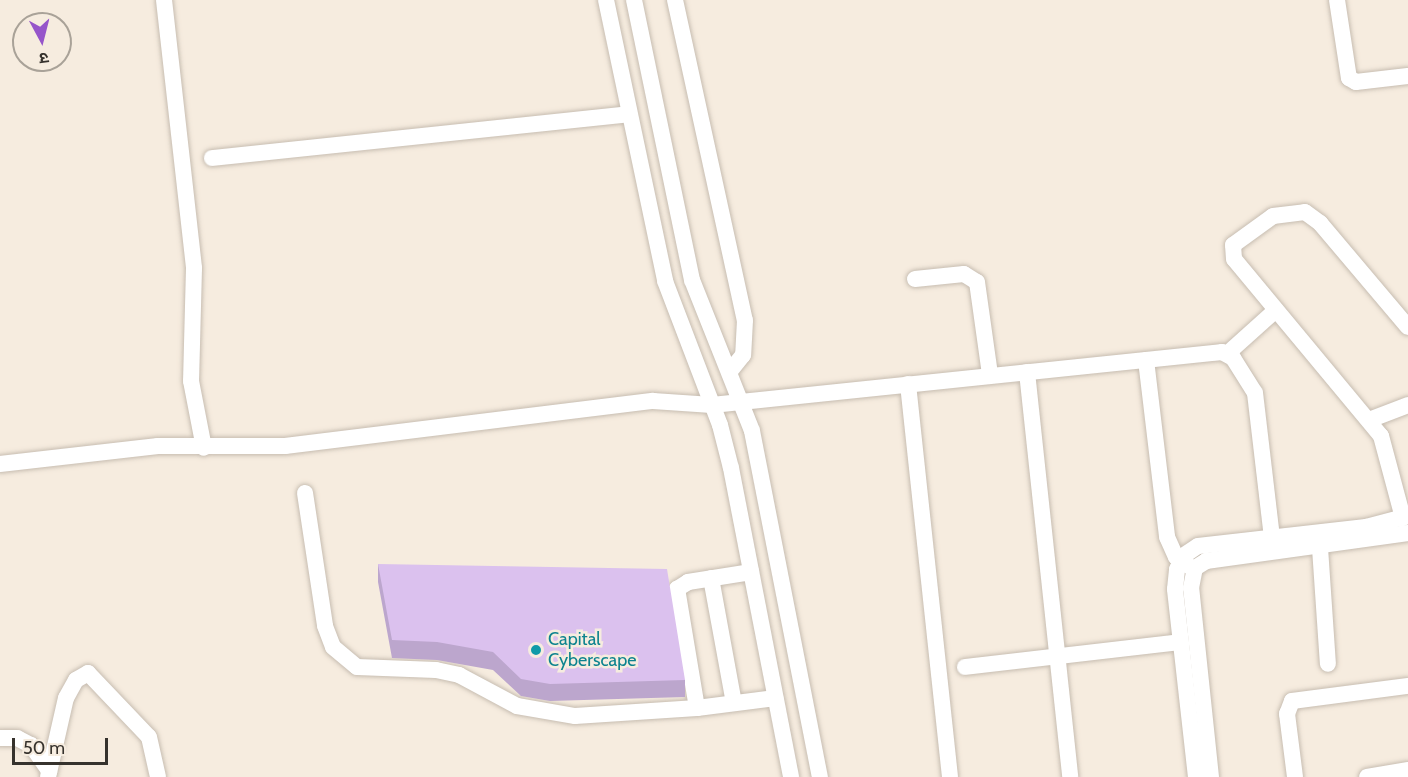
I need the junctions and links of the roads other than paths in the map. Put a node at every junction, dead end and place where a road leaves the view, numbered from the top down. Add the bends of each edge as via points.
1 (164, 0) edge
2 (606, 0) edge
3 (634, 0) edge
4 (675, 0) edge
5 (1337, 0) edge
6 (1408, 76) edge
7 (628, 114) junction
8 (212, 158) dead end
9 (915, 279) dead end
10 (1276, 310) junction
11 (1408, 327) edge
12 (1228, 353) junction
13 (1146, 360) junction
14 (729, 372) junction
15 (1028, 372) junction
16 (990, 375) junction
17 (908, 384) junction
18 (742, 402) junction
19 (712, 405) junction
20 (1408, 405) edge
21 (1370, 420) junction
22 (204, 448) junction
23 (0, 464) edge
24 (305, 493) dead end
25 (1407, 522) edge
26 (1272, 538) junction
27 (1320, 548) junction
28 (1188, 565) junction
29 (751, 572) junction
30 (711, 578) junction
31 (1181, 642) junction
32 (1058, 657) junction
33 (1328, 664) dead end
34 (964, 667) dead end
35 (1408, 686) edge
36 (775, 698) junction
37 (734, 703) junction
38 (697, 708) junction
39 (0, 738) edge
40 (1408, 771) edge
41 (48, 774) edge
42 (158, 777) edge
43 (791, 777) edge
44 (820, 777) edge
45 (950, 777) edge
46 (1070, 777) edge
47 (1196, 777) edge
48 (1211, 777) edge
49 (1295, 777) edge
50 (1367, 777) edge

1 - 22 street via 194,268 190,381
2 - 7 street
3 - 14 street via 689,267
4 - 14 street via 745,320 742,355
5 - 6 street via 1349,78 1356,82
7 - 8 street
7 - 19 street via 670,301
9 - 16 street via 964,274 977,282
10 - 11 street via 1234,259 1232,250 1273,216 1298,211 1320,223
10 - 12 street
10 - 21 street
12 - 13 street
12 - 26 street via 1245,373 1257,402
13 - 15 street
13 - 28 street via 1167,537
14 - 18 street
15 - 16 street
15 - 32 street
16 - 17 street
17 - 18 street
17 - 45 street
18 - 19 street
18 - 44 street via 752,431
19 - 22 street via 653,401 285,446
19 - 29 street via 731,468
20 - 21 street
21 - 25 street via 1388,450
22 - 23 street via 158,446
24 - 38 street via 325,626 333,648 357,667 436,670 459,675 518,706 575,716
25 - 26 street
25 - 27 street
26 - 28 street via 1198,546
27 - 28 street
27 - 33 street
28 - 31 street via 1175,588
28 - 48 street
29 - 30 street
29 - 36 street
30 - 37 street
30 - 38 street via 680,585 676,595
31 - 32 street
31 - 47 street
32 - 34 street
32 - 46 street
35 - 49 street via 1292,701 1287,714
36 - 37 street
36 - 43 street
37 - 38 street
39 - 41 street via 16,738 31,745
40 - 50 street
41 - 42 street via 66,698 76,680 88,674 149,737

